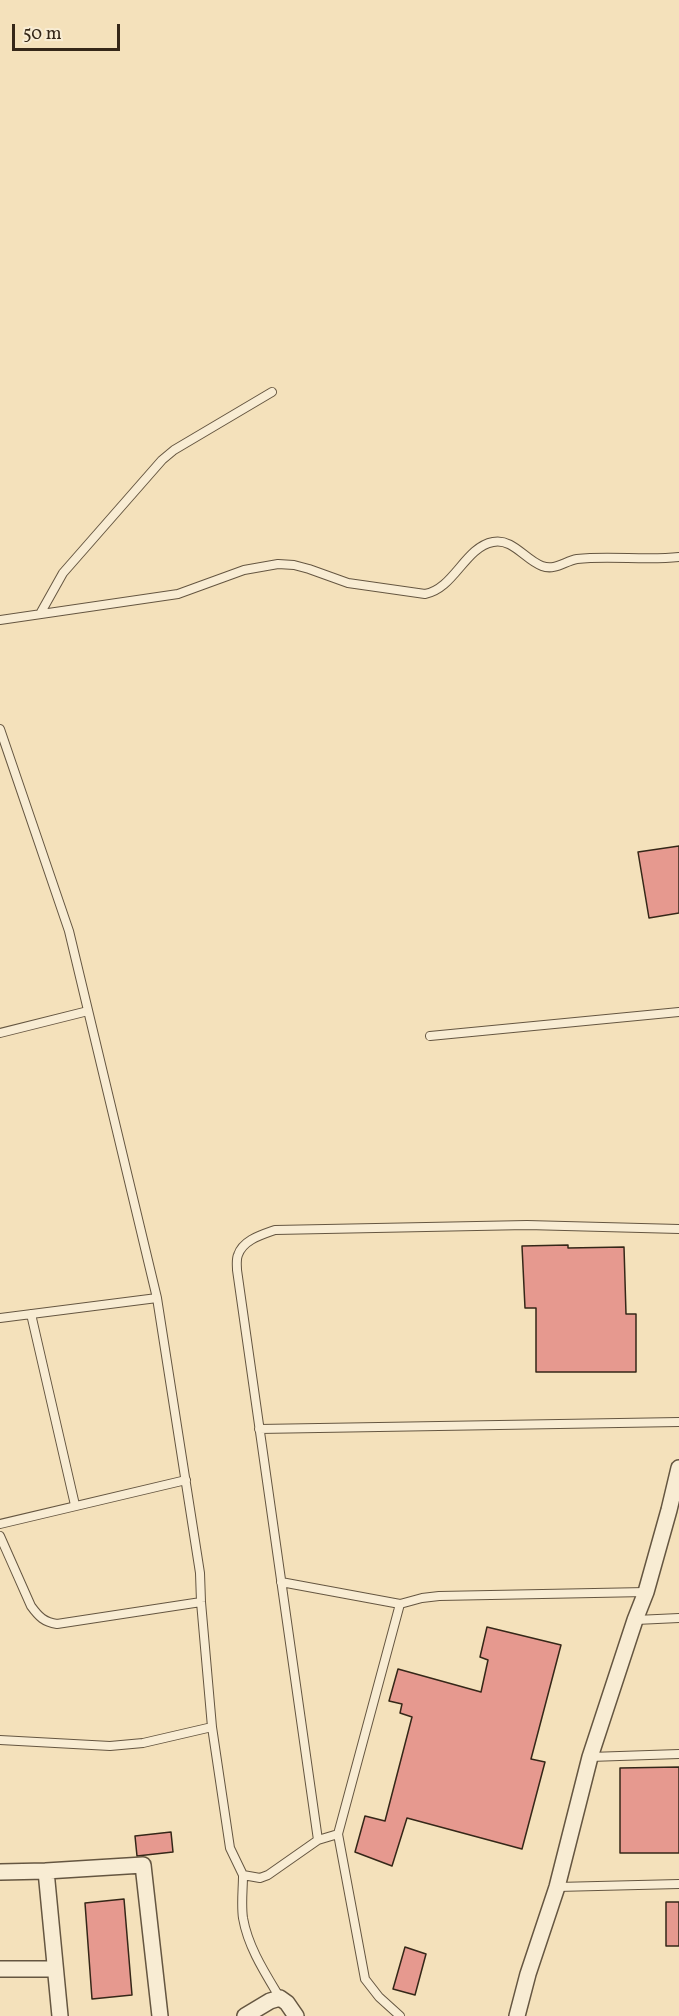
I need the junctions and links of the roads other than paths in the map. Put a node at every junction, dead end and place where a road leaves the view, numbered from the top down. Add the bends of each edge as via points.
1 (272, 393) dead end
2 (679, 557) edge
3 (40, 614) junction
4 (0, 620) edge
5 (0, 729) edge
6 (88, 1011) junction
7 (679, 1011) edge
8 (0, 1033) edge
9 (430, 1036) dead end
10 (679, 1229) edge
11 (158, 1298) junction
12 (31, 1314) junction
13 (0, 1318) edge
14 (679, 1422) edge
15 (259, 1429) junction
16 (679, 1468) edge
17 (186, 1480) junction
18 (75, 1505) junction
19 (0, 1524) edge
20 (1, 1538) edge
21 (281, 1581) junction
22 (646, 1593) junction
23 (201, 1602) junction
24 (400, 1605) junction
25 (679, 1618) edge
26 (634, 1620) junction
27 (212, 1728) junction
28 (0, 1740) edge
29 (679, 1754) edge
30 (590, 1757) junction
31 (338, 1834) junction
32 (318, 1840) junction
33 (46, 1871) junction
34 (0, 1872) edge
35 (243, 1875) junction
36 (679, 1884) edge
37 (557, 1887) junction
38 (0, 1969) edge
39 (55, 1969) junction
40 (280, 1998) junction
41 (60, 2016) edge
42 (160, 2016) edge
43 (245, 2016) edge
44 (296, 2016) edge
45 (400, 2016) edge
46 (518, 2016) edge

1 - 3 lane via 162,460 58,579
2 - 3 lane via 574,559 552,567 541,566 513,546 494,542 479,547 433,593 348,583 309,569 278,564 244,570 178,594
3 - 4 lane
5 - 6 lane via 69,931
6 - 8 lane
6 - 11 lane
7 - 9 lane
10 - 15 lane via 527,1225 274,1230 255,1238 237,1255 237,1270
11 - 12 lane
11 - 17 lane
12 - 13 lane
12 - 18 lane
14 - 15 lane
15 - 21 lane
16 - 22 street
17 - 18 lane
17 - 23 lane
18 - 19 lane
20 - 23 lane via 31,1606 46,1622 57,1624
21 - 24 lane
21 - 32 lane
22 - 24 lane via 439,1596
22 - 26 street
23 - 27 lane
24 - 31 lane
25 - 26 lane
26 - 30 street
27 - 28 lane via 110,1746
27 - 35 lane via 231,1848
29 - 30 lane
30 - 37 street
31 - 32 lane
31 - 45 lane via 365,1979
32 - 35 lane via 264,1877
33 - 34 street
33 - 39 street
33 - 42 street via 143,1865
35 - 40 lane via 242,1911 249,1938
36 - 37 lane
37 - 46 street
38 - 39 street
39 - 41 street
40 - 43 street
40 - 44 street

